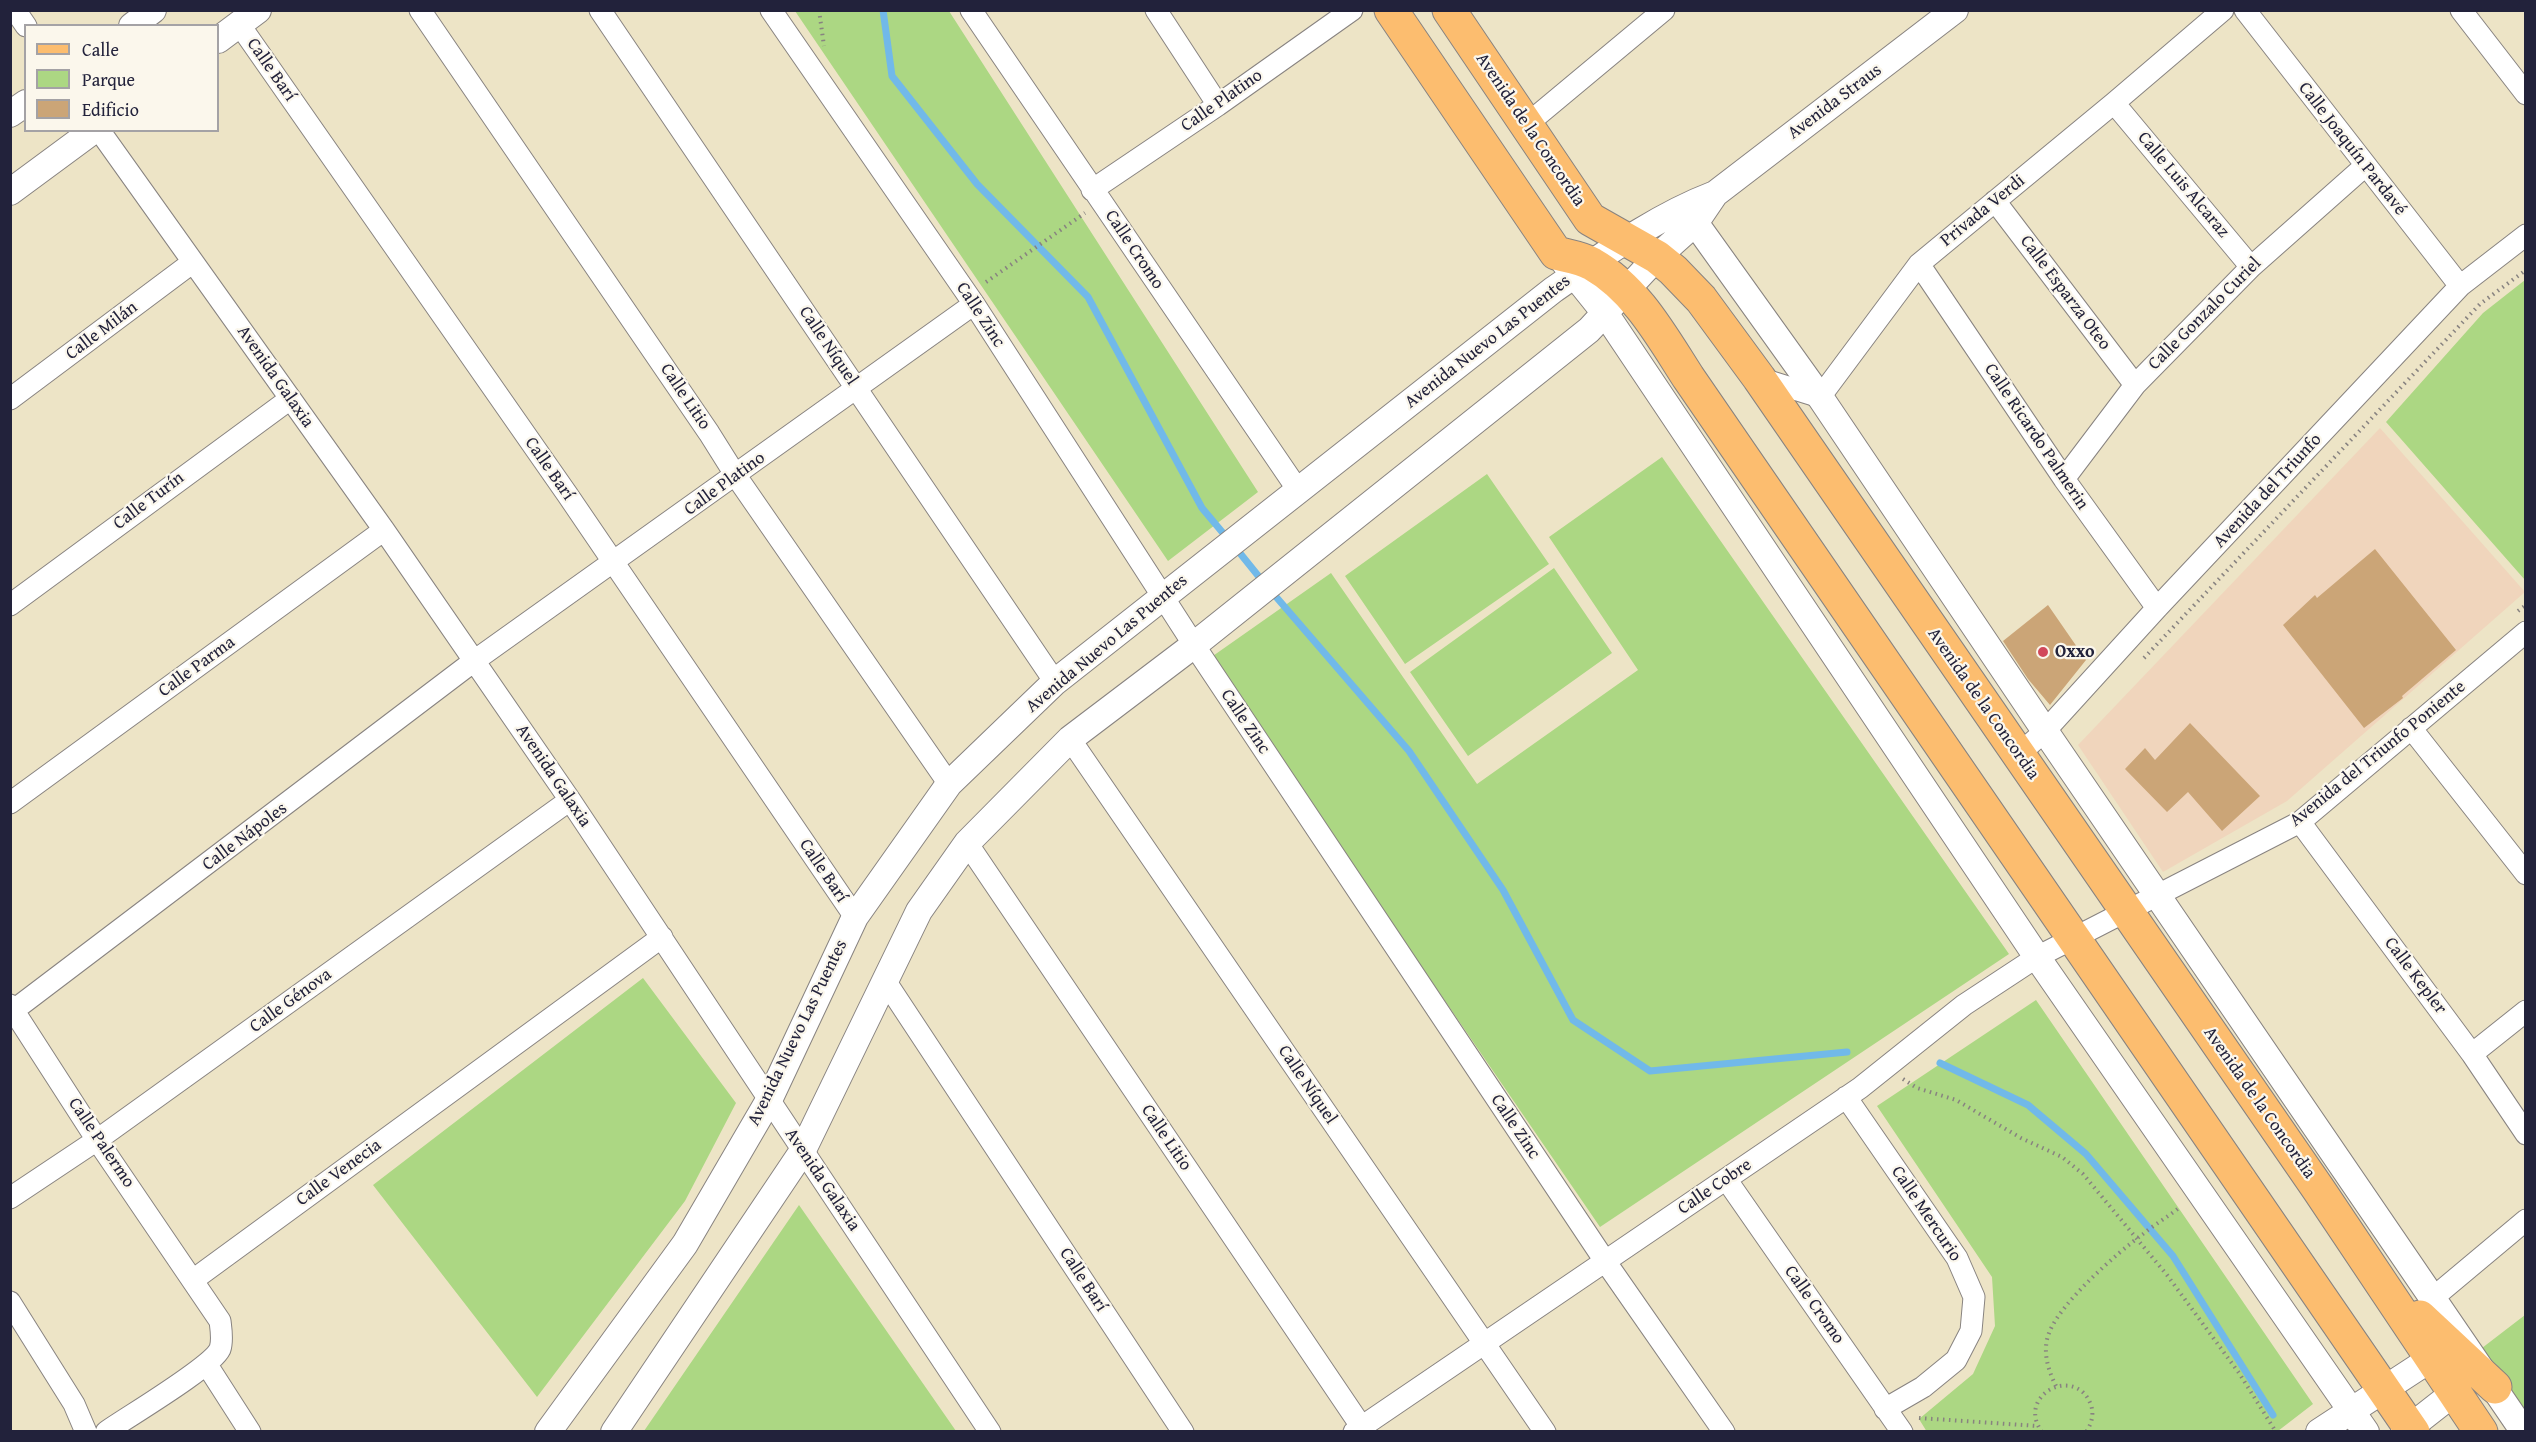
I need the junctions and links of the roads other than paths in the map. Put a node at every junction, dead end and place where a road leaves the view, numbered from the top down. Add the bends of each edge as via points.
1 (15, 10) edge
2 (153, 10) edge
3 (420, 10) edge
4 (600, 10) edge
5 (771, 10) edge
6 (970, 10) edge
7 (1156, 10) edge
8 (1352, 10) edge
9 (1391, 10) edge
10 (1449, 10) edge
11 (1664, 10) edge
12 (1955, 10) edge
13 (2223, 10) edge
14 (2245, 10) edge
15 (2462, 10) edge
16 (249, 17) edge
17 (25, 24) edge
18 (135, 24) edge
19 (219, 39) edge
20 (2526, 94) edge
21 (24, 104) edge
22 (2114, 104) junction
23 (1218, 105) junction
24 (10, 114) edge
25 (1526, 125) junction
26 (91, 132) edge
27 (100, 132) edge
28 (2365, 166) junction
29 (1092, 190) junction
30 (10, 192) edge
31 (1995, 201) junction
32 (1689, 214) junction
33 (2526, 235) edge
34 (1625, 239) junction
35 (1657, 257) junction
36 (193, 262) junction
37 (1574, 264) junction
38 (1919, 264) junction
39 (2251, 267) junction
40 (2460, 286) junction
41 (971, 300) junction
42 (1616, 302) junction
43 (1759, 378) junction
44 (2135, 385) junction
45 (856, 388) junction
46 (1820, 397) junction
47 (10, 399) edge
48 (290, 399) junction
49 (736, 476) junction
50 (2064, 479) junction
51 (1298, 490) junction
52 (384, 530) junction
53 (613, 563) junction
54 (1163, 597) junction
55 (10, 605) edge
56 (2157, 608) junction
57 (2526, 632) edge
58 (1194, 645) junction
59 (474, 661) junction
60 (1056, 682) junction
61 (2411, 728) junction
62 (2045, 731) junction
63 (1070, 739) junction
64 (2018, 755) junction
65 (949, 784) junction
66 (570, 800) junction
67 (10, 803) edge
68 (2300, 822) junction
69 (967, 843) junction
70 (2526, 874) edge
71 (2157, 893) junction
72 (2125, 910) junction
73 (855, 917) junction
74 (662, 937) junction
75 (2072, 938) junction
76 (2037, 957) junction
77 (884, 979) junction
78 (12, 1008) edge
79 (2526, 1011) edge
80 (2472, 1054) junction
81 (1846, 1097) junction
82 (769, 1100) junction
83 (2526, 1134) edge
84 (98, 1140) junction
85 (802, 1152) junction
86 (1726, 1179) junction
87 (10, 1198) edge
88 (2526, 1220) edge
89 (1605, 1261) junction
90 (2376, 1275) junction
91 (193, 1280) junction
92 (2434, 1298) junction
93 (10, 1302) edge
94 (1484, 1343) junction
95 (2432, 1358) junction
96 (207, 1365) junction
97 (2495, 1387) junction
98 (2384, 1388) junction
99 (2455, 1392) junction
100 (1885, 1409) junction
101 (2351, 1409) junction
102 (1904, 1424) edge
103 (1360, 1430) edge
104 (2409, 1430) edge
105 (86, 1431) edge
106 (106, 1431) edge
107 (250, 1431) edge
108 (549, 1431) edge
109 (614, 1431) edge
110 (990, 1431) edge
111 (1183, 1431) edge
112 (1545, 1431) edge
113 (1724, 1431) edge
114 (2319, 1431) edge
115 (2366, 1431) edge
116 (2481, 1431) edge
117 (2524, 1431) edge

1 - 17 street
2 - 18 street
3 - 49 street, Calle Litio
4 - 45 street, Calle Níquel
5 - 41 street, Calle Zinc
6 - 29 street, Calle Cromo
7 - 23 street
8 - 23 street, Calle Platino
9 - 37 main road
10 - 25 main road, Avenida de la Concordia
11 - 25 street
12 - 32 street, Avenida Straus
13 - 22 street, Privada Verdi
14 - 28 street, Calle Joaquín Pardavé
15 - 20 street
16 - 19 street
16 - 53 street, Calle Barí
21 - 24 street
22 - 31 street, Privada Verdi
22 - 39 street, Calle Luis Alcaraz
23 - 29 street, Calle Platino
25 - 34 main road, Avenida de la Concordia via 1590,219
26 - 30 street
27 - 36 street, Avenida Galaxia
28 - 39 street, Calle Gonzalo Curiel
28 - 40 street, Calle Joaquín Pardavé
29 - 51 street, Calle Cromo
31 - 38 street, Privada Verdi
31 - 44 street, Calle Esparza Oteo
32 - 34 street, Avenida Straus
32 - 35 street, Avenida Straus
32 - 46 street, Avenida de la Concordia
33 - 40 street, Avenida del Triunfo
34 - 35 main road, Avenida de la Concordia
34 - 37 street, Avenida Nuevo Las Puentes
35 - 42 street, Avenida Straus
35 - 43 main road, Avenida de la Concordia via 1701,299
36 - 47 street, Calle Milán
36 - 48 street, Avenida Galaxia
37 - 42 main road
37 - 51 street, Avenida Nuevo Las Puentes
38 - 46 street, Privada Verdi
38 - 50 street, Calle Ricardo Palmerin
39 - 44 street, Calle Gonzalo Curiel
40 - 56 street, Avenida del Triunfo
41 - 45 street, Calle Platino
41 - 54 street, Calle Zinc
42 - 58 street via 1589,330
42 - 75 main road via 1653,322
42 - 76 street
43 - 46 street
43 - 64 main road, Avenida de la Concordia
44 - 50 street, Calle Gonzalo Curiel
45 - 49 street, Calle Platino
45 - 60 street, Calle Níquel
46 - 62 street, Avenida de la Concordia
48 - 52 street, Avenida Galaxia
48 - 55 street, Calle Turín
49 - 53 street, Calle Platino
49 - 65 street, Calle Litio
50 - 56 street, Calle Ricardo Palmerin
51 - 54 street, Avenida Nuevo Las Puentes
52 - 59 street, Avenida Galaxia
52 - 67 street, Calle Parma
53 - 59 street, Calle Platino
53 - 73 street, Calle Barí
54 - 58 street, Calle Zinc
54 - 60 street, Avenida Nuevo Las Puentes
56 - 62 street, Avenida del Triunfo
57 - 61 street, Avenida del Triunfo Poniente
58 - 63 street
58 - 89 street, Calle Zinc
59 - 66 street, Avenida Galaxia
59 - 78 street, Calle Nápoles
60 - 65 street, Avenida Nuevo Las Puentes
61 - 68 street, Avenida del Triunfo Poniente
61 - 70 street
62 - 64 street, Avenida del Triunfo
62 - 71 street, Avenida de la Concordia
63 - 69 street
63 - 94 street, Calle Níquel
64 - 72 main road, Avenida de la Concordia
65 - 73 street, Avenida Nuevo Las Puentes
66 - 74 street, Avenida Galaxia
66 - 84 street, Calle Génova
68 - 71 street, Avenida del Triunfo Poniente
68 - 80 street, Calle Kepler
69 - 77 street via 919,910
69 - 103 street, Calle Litio
71 - 72 street, Avenida del Triunfo Poniente
71 - 92 street, Avenida de la Concordia
72 - 75 street, Avenida del Triunfo Poniente
72 - 90 main road, Avenida de la Concordia
73 - 82 street, Avenida Nuevo Las Puentes
74 - 82 street, Avenida Galaxia
74 - 91 street, Calle Venecia
75 - 76 street, Calle Cobre
75 - 98 main road
76 - 81 street, Calle Cobre via 1964,1005
76 - 101 street
77 - 85 street
77 - 111 street, Calle Barí
78 - 84 street, Calle Palermo
79 - 80 street
80 - 83 street, Calle Kepler
81 - 86 street, Calle Cobre
81 - 100 street, Calle Mercurio via 1957,1258 1974,1297 1971,1331 1956,1360 1923,1387
82 - 85 street, Avenida Galaxia
82 - 108 street, Avenida Nuevo Las Puentes via 686,1244
84 - 87 street, Calle Génova
84 - 91 street, Calle Palermo
85 - 109 street
85 - 110 street, Avenida Galaxia
86 - 89 street, Calle Cobre
86 - 100 street, Calle Cromo
88 - 92 street
89 - 94 street, Calle Cobre
89 - 113 street, Calle Zinc
90 - 95 main road, Avenida de la Concordia
90 - 97 main road
91 - 96 street via 220,1321 220,1349
92 - 97 street, Avenida de la Concordia
93 - 105 street via 69,1395
94 - 103 street, Calle Cobre
94 - 112 street, Calle Níquel
95 - 98 street
95 - 99 main road, Avenida de la Concordia
96 - 106 street
96 - 107 street
97 - 117 street, Avenida de la Concordia
98 - 101 street
98 - 104 main road
99 - 104 street
99 - 116 main road, Avenida de la Concordia
100 - 102 street, Calle Cromo
101 - 114 street
101 - 115 street

